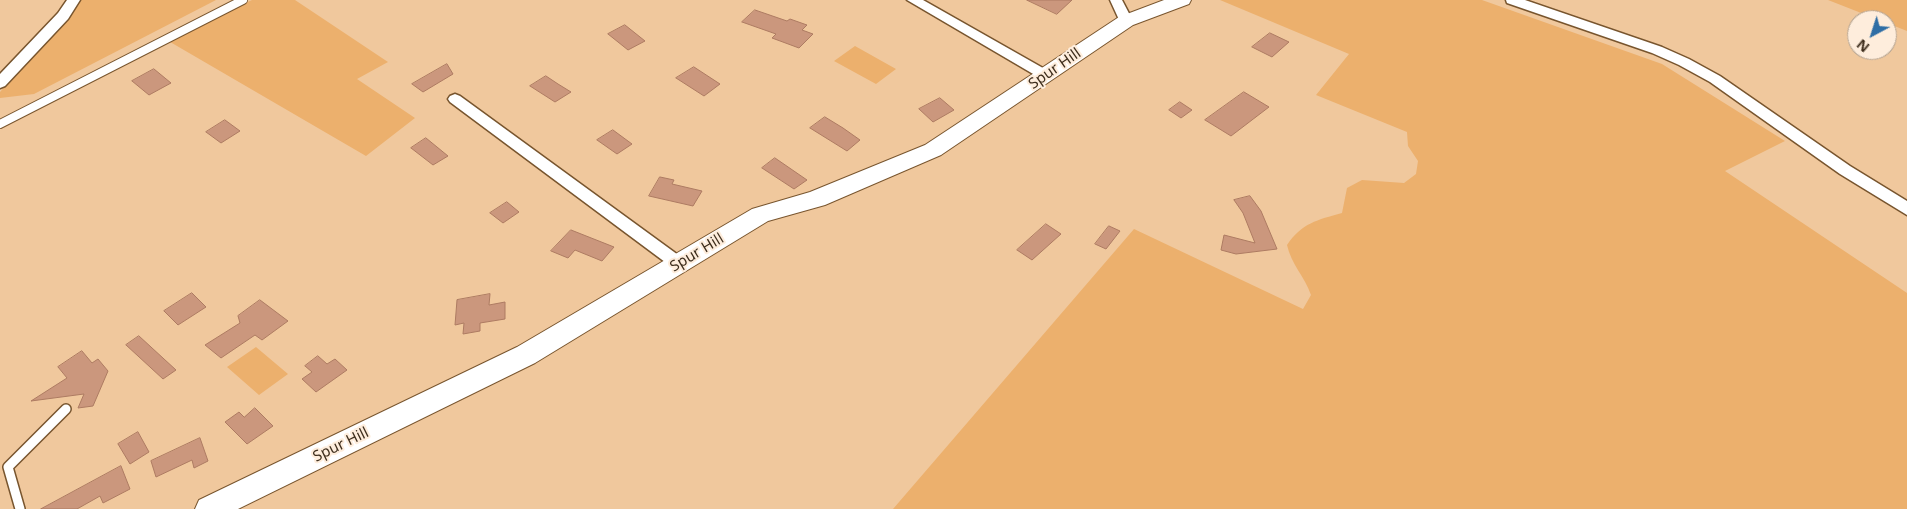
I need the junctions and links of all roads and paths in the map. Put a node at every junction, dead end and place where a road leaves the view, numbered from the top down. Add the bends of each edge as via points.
1 (74, 0) edge
2 (243, 0) edge
3 (912, 0) edge
4 (1116, 0) edge
5 (1182, 0) edge
6 (1512, 0) edge
7 (1126, 21) junction
8 (1045, 75) junction
9 (0, 83) edge
10 (455, 99) dead end
11 (0, 124) edge
12 (1907, 209) edge
13 (679, 264) junction
14 (66, 409) dead end
15 (20, 509) edge
16 (209, 509) edge

1 - 9 street
2 - 11 lane
3 - 8 street
4 - 7 street
5 - 7 street, Spur Hill
6 - 12 street via 1684,62 1715,79
7 - 8 street, Spur Hill
8 - 13 street, Spur Hill via 933,150 817,199 760,215
10 - 13 street
13 - 16 street, Spur Hill via 526,355
14 - 15 lane via 8,467

